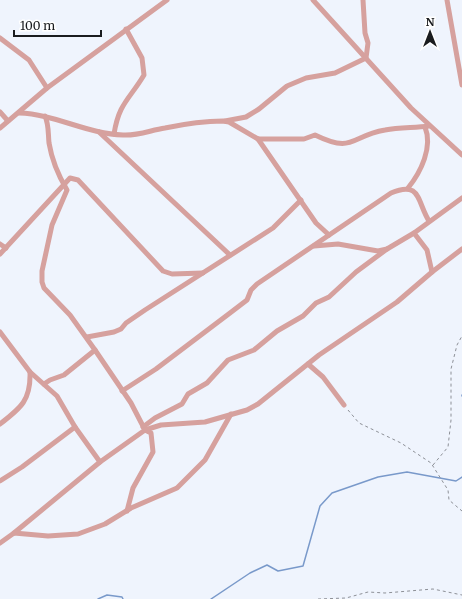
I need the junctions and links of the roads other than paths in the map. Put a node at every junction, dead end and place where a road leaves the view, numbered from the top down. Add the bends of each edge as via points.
1 (167, 0) edge
2 (313, 0) edge
3 (363, 0) edge
4 (447, 0) edge
5 (126, 29) junction
6 (0, 38) edge
7 (366, 58) junction
8 (462, 84) edge
9 (47, 88) junction
10 (0, 112) edge
11 (19, 113) junction
12 (45, 116) junction
13 (8, 121) junction
14 (223, 121) junction
15 (427, 126) junction
16 (0, 128) edge
17 (99, 132) junction
18 (114, 134) junction
19 (258, 139) junction
20 (462, 156) edge
21 (64, 185) junction
22 (408, 188) junction
23 (462, 198) edge
24 (301, 200) junction
25 (429, 221) junction
26 (414, 233) junction
27 (329, 235) junction
28 (0, 244) edge
29 (313, 246) junction
30 (6, 248) junction
31 (462, 249) edge
32 (387, 250) junction
33 (0, 254) edge
34 (230, 255) junction
35 (432, 272) junction
36 (203, 273) junction
37 (0, 332) edge
38 (87, 337) junction
39 (95, 350) junction
40 (308, 364) junction
41 (30, 372) junction
42 (44, 384) junction
43 (122, 391) junction
44 (344, 405) road end
45 (231, 414) junction
46 (0, 424) edge
47 (75, 427) junction
48 (144, 428) junction
49 (100, 462) junction
50 (0, 481) edge
51 (127, 511) junction
52 (14, 533) junction
53 (0, 543) edge

1 - 5 street
2 - 7 street
3 - 7 street via 368,43
4 - 8 street
5 - 9 street
5 - 18 street via 142,58 144,75 123,104
6 - 9 street via 29,60
7 - 14 street via 335,73 306,78 287,86 246,117
7 - 15 street
9 - 11 street
10 - 13 street
11 - 12 street
11 - 13 street
12 - 17 street
12 - 21 street via 55,168
13 - 16 street
14 - 18 street via 165,128 144,134
14 - 19 street
15 - 19 street via 385,130 346,144 337,144 315,135 304,139
15 - 20 street
15 - 22 street via 428,141 423,161 418,176
17 - 18 street
17 - 34 street
19 - 24 street
21 - 30 street
21 - 36 street via 70,178 78,180 163,271 172,274
21 - 38 street via 67,190 52,225 42,282 44,288
22 - 25 street via 419,196
22 - 27 street via 391,193
23 - 25 street
24 - 27 street via 316,224
24 - 34 street via 273,228
25 - 26 street
26 - 32 street
26 - 35 street via 427,250
27 - 29 street
28 - 30 street
29 - 32 street via 338,244 378,251
29 - 43 street via 257,284 247,300 156,369
30 - 33 street
31 - 35 street
32 - 48 street via 356,272 329,297 316,303 299,320 277,331 254,350 228,360 207,383 188,394 182,404 155,418
34 - 36 street
35 - 40 street via 397,302
36 - 38 street via 126,323 121,329
37 - 41 street
38 - 39 street
39 - 42 street via 64,375
39 - 43 street
40 - 44 street via 323,377
40 - 45 street via 258,404
41 - 42 street
41 - 46 street via 30,385 24,404
42 - 47 street via 57,396
43 - 48 street
45 - 48 street via 205,422
45 - 51 street via 205,460 194,473 177,488
47 - 49 street
47 - 50 street
48 - 49 street
48 - 51 street via 151,433 153,452 133,488
49 - 52 street
51 - 52 street via 105,524 78,534 48,536
52 - 53 street

